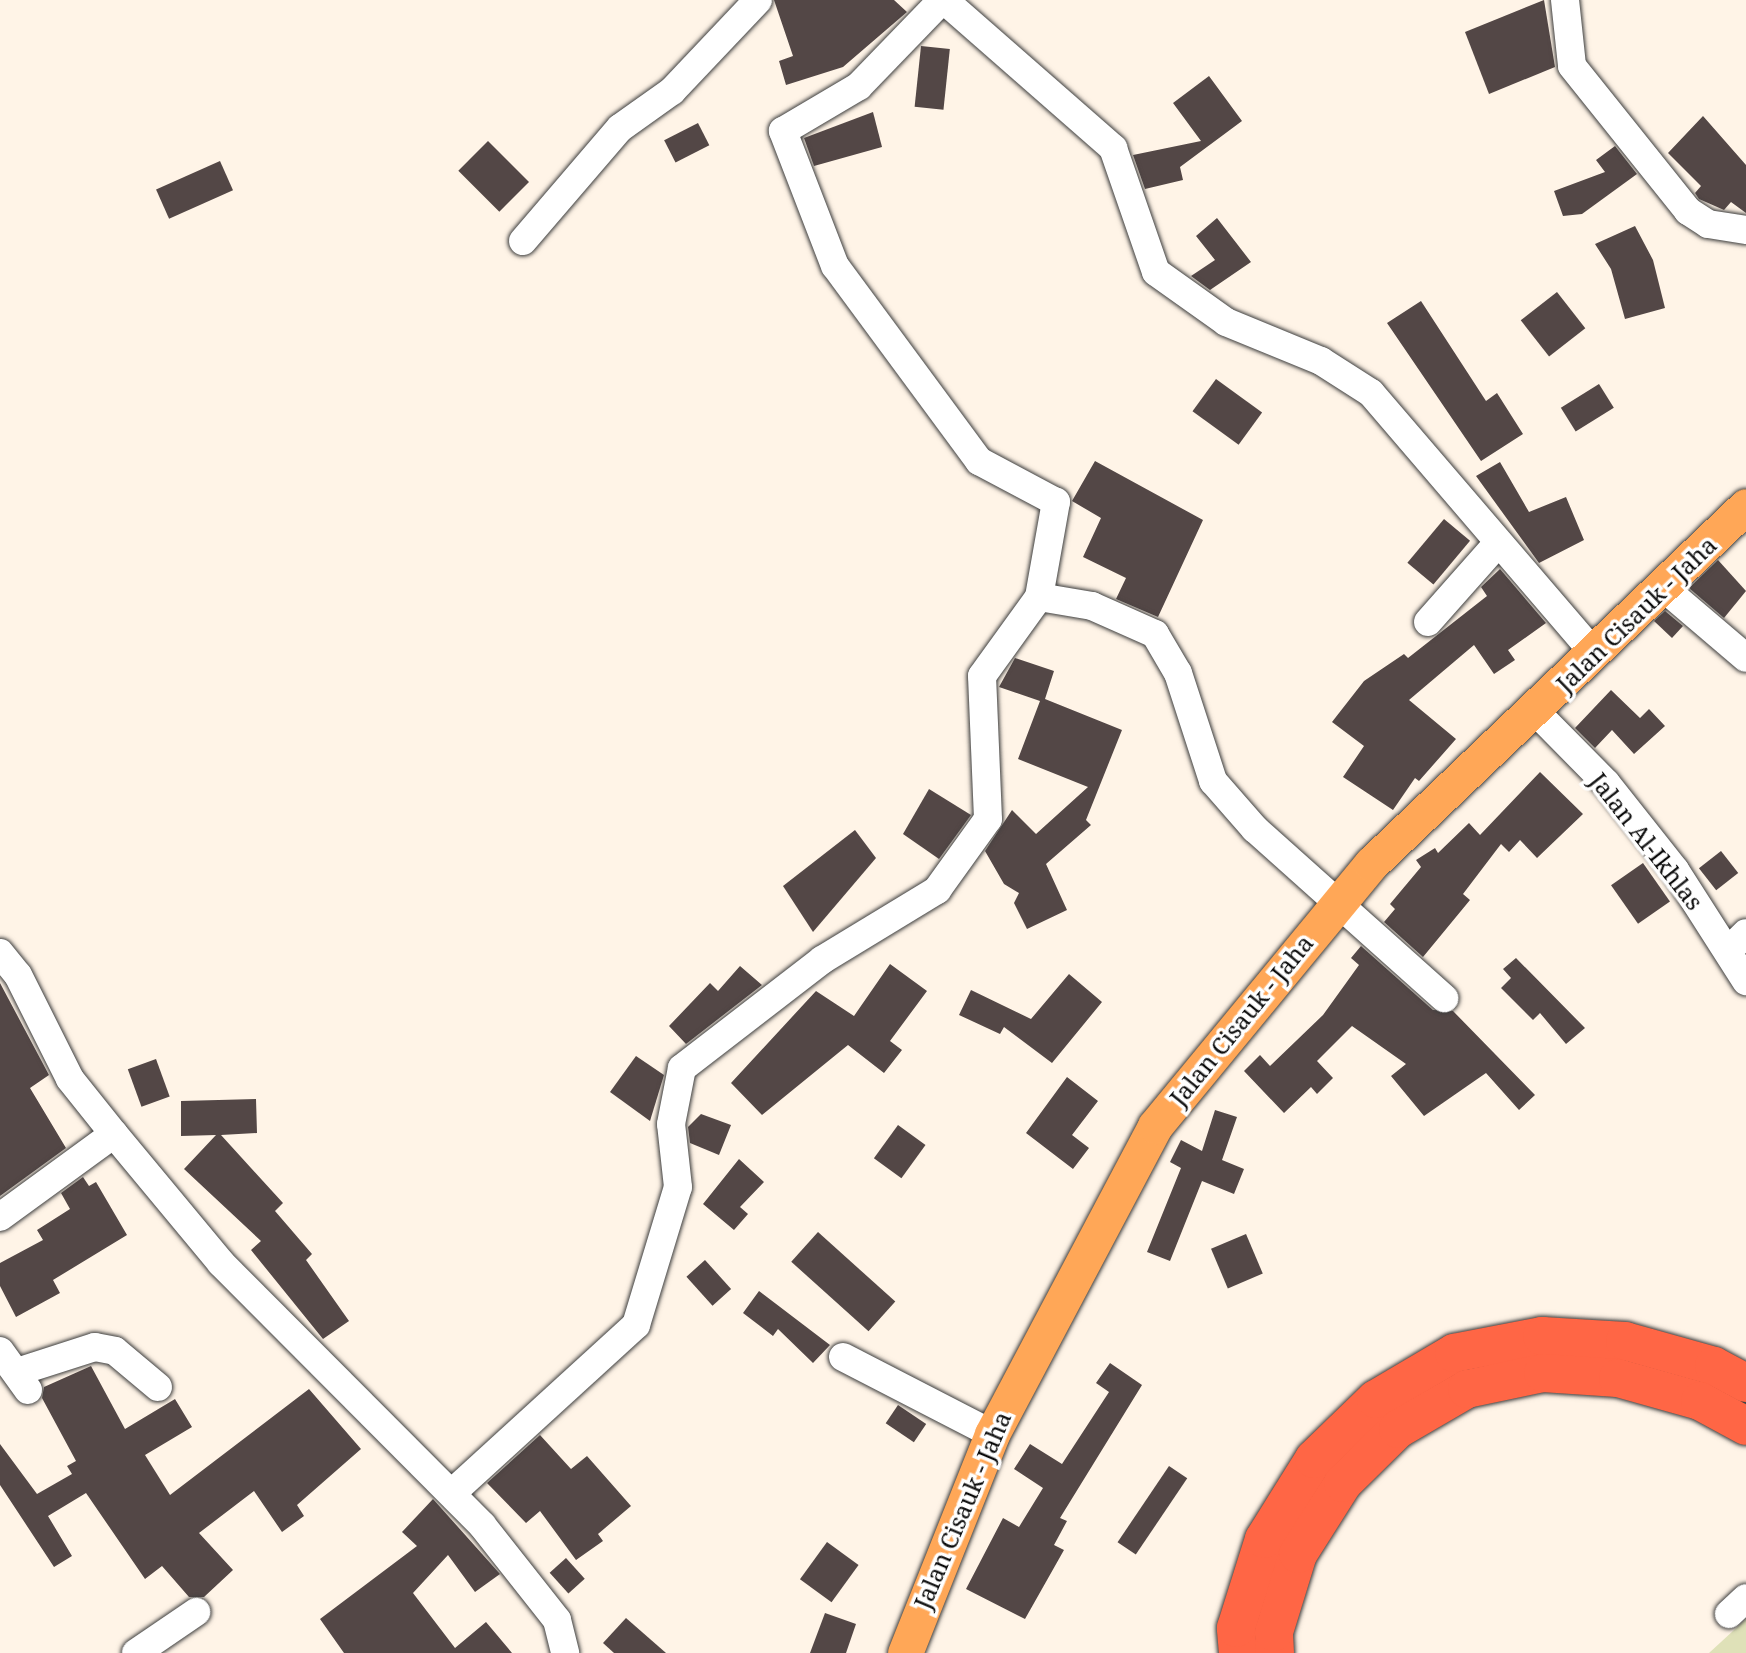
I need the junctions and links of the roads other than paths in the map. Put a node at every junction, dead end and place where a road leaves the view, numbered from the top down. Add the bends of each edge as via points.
1 (758, 0) edge
2 (943, 0) edge
3 (1565, 0) edge
4 (1746, 230) edge
5 (523, 241) dead end
6 (1746, 506) edge
7 (1497, 544) junction
8 (1665, 589) junction
9 (1039, 597) junction
10 (1428, 622) dead end
11 (1594, 653) junction
12 (1746, 658) edge
13 (1535, 711) junction
14 (1339, 903) junction
15 (1737, 942) edge
16 (0, 953) edge
17 (1746, 981) edge
18 (1444, 998) dead end
19 (114, 1134) junction
20 (0, 1217) edge
21 (843, 1357) dead end
22 (15, 1371) edge
23 (1746, 1383) edge
24 (158, 1387) dead end
25 (1746, 1426) edge
26 (992, 1434) junction
27 (452, 1493) junction
28 (196, 1612) dead end
29 (136, 1653) edge
30 (565, 1653) edge
31 (905, 1653) edge
32 (1238, 1653) edge
33 (1275, 1653) edge

1 - 5 street via 672,91 620,128
2 - 7 street via 1113,148 1156,272 1226,322 1349,375
2 - 9 street via 859,86 783,131 835,266 979,461 1056,502
3 - 4 street via 1572,66 1688,211 1708,224
6 - 8 main road, Jalan Cisauk - Jaha
7 - 10 street
7 - 11 street
8 - 11 main road, Jalan Cisauk - Jaha
8 - 12 street
9 - 14 street via 1093,606 1155,634 1178,673 1213,781 1255,828
9 - 27 street via 982,676 988,819 937,890 822,960 682,1068 671,1124 678,1187 636,1325
11 - 13 main road, Jalan Cisauk - Jaha
13 - 14 main road, Jalan Cisauk - Jaha
13 - 15 street, Jalan Al-Ikhlas via 1606,783
14 - 18 street
14 - 26 main road, Jalan Cisauk - Jaha via 1155,1126
15 - 17 street, Jalan Al-Ikhlas
16 - 19 street via 18,975 70,1079
19 - 20 street
19 - 27 street via 221,1263
21 - 26 street
22 - 24 street via 95,1347 115,1351
23 - 32 highway via 1714,1366 1625,1341 1542,1336 1454,1353 1376,1399 1314,1459 1264,1538 1236,1628
25 - 33 highway via 1700,1401 1618,1378 1544,1373 1467,1389 1398,1429 1343,1483 1298,1554 1274,1632
26 - 31 main road, Jalan Cisauk - Jaha
27 - 30 street via 557,1620
28 - 29 street

